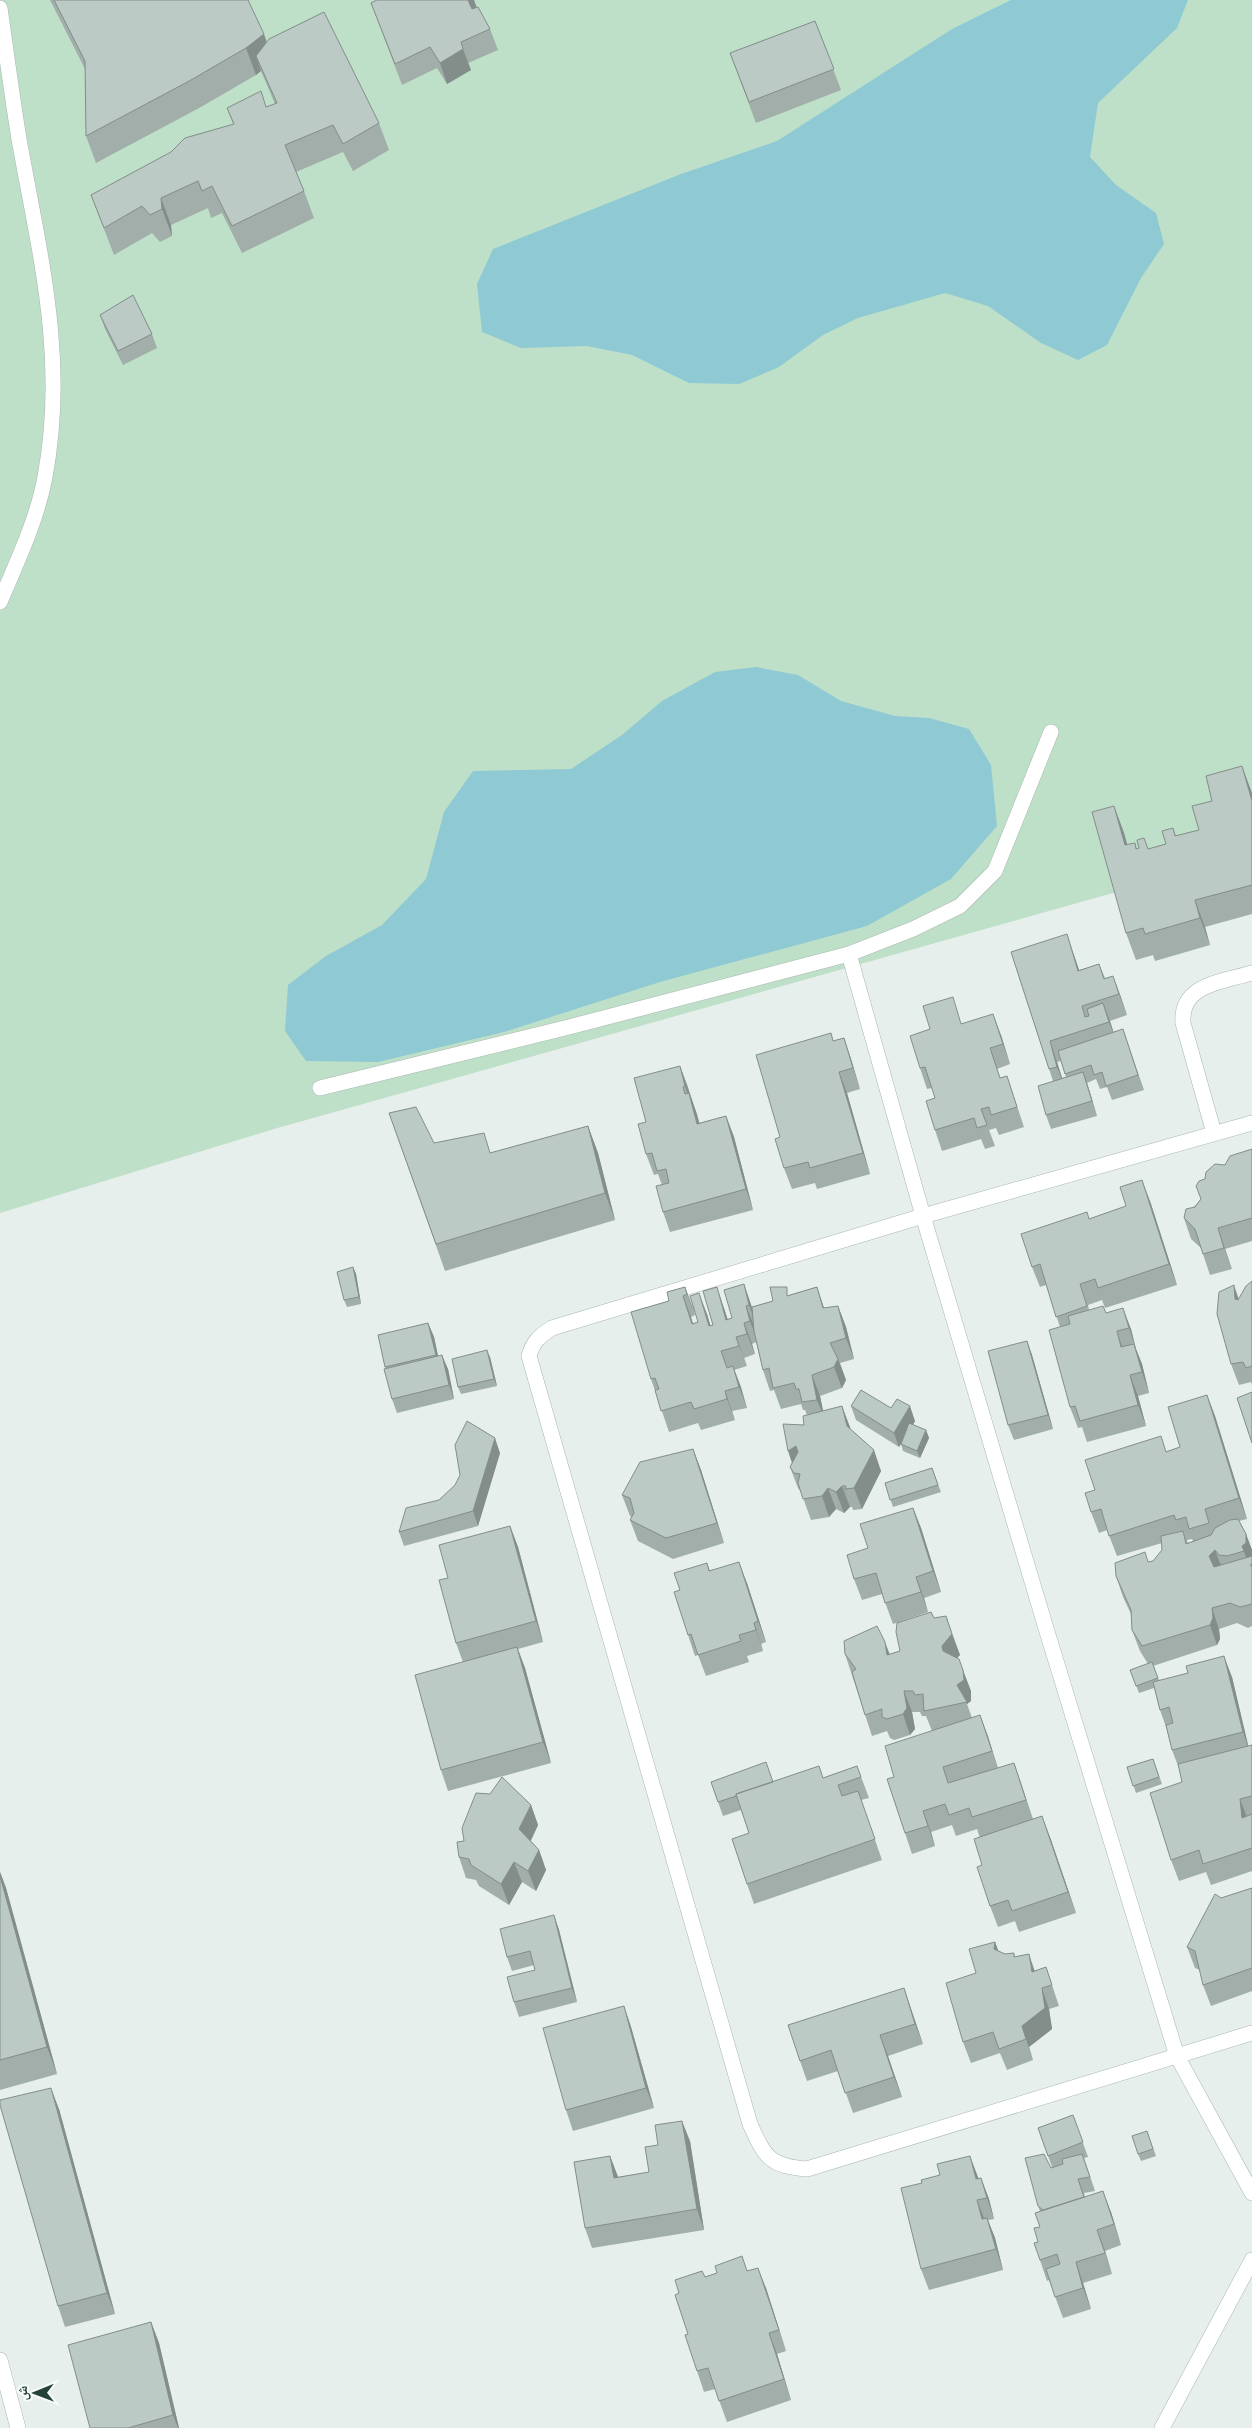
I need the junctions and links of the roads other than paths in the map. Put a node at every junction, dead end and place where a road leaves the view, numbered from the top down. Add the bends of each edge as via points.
1 (0, 8) edge
2 (0, 602) edge
3 (1052, 732) dead end
4 (850, 954) junction
5 (1252, 973) edge
6 (320, 1088) dead end
7 (1252, 1123) edge
8 (1214, 1134) junction
9 (923, 1216) junction
10 (1252, 2033) edge
11 (1177, 2056) junction
12 (1252, 2193) edge
13 (1252, 2260) edge
14 (0, 2360) edge
15 (18, 2428) edge
16 (1162, 2428) edge

1 - 2 street via 19,139 39,239 54,360 54,406 45,478 33,520
3 - 4 street via 995,871 960,906
4 - 6 street via 570,1028
4 - 9 street
5 - 8 street via 1202,988 1185,1001 1182,1012
7 - 8 street
8 - 9 street
9 - 11 street
9 - 11 street via 552,1328 540,1335 529,1356 750,2124 762,2150 773,2161 787,2168 807,2169
10 - 11 street
11 - 12 street
13 - 16 street
14 - 15 street

